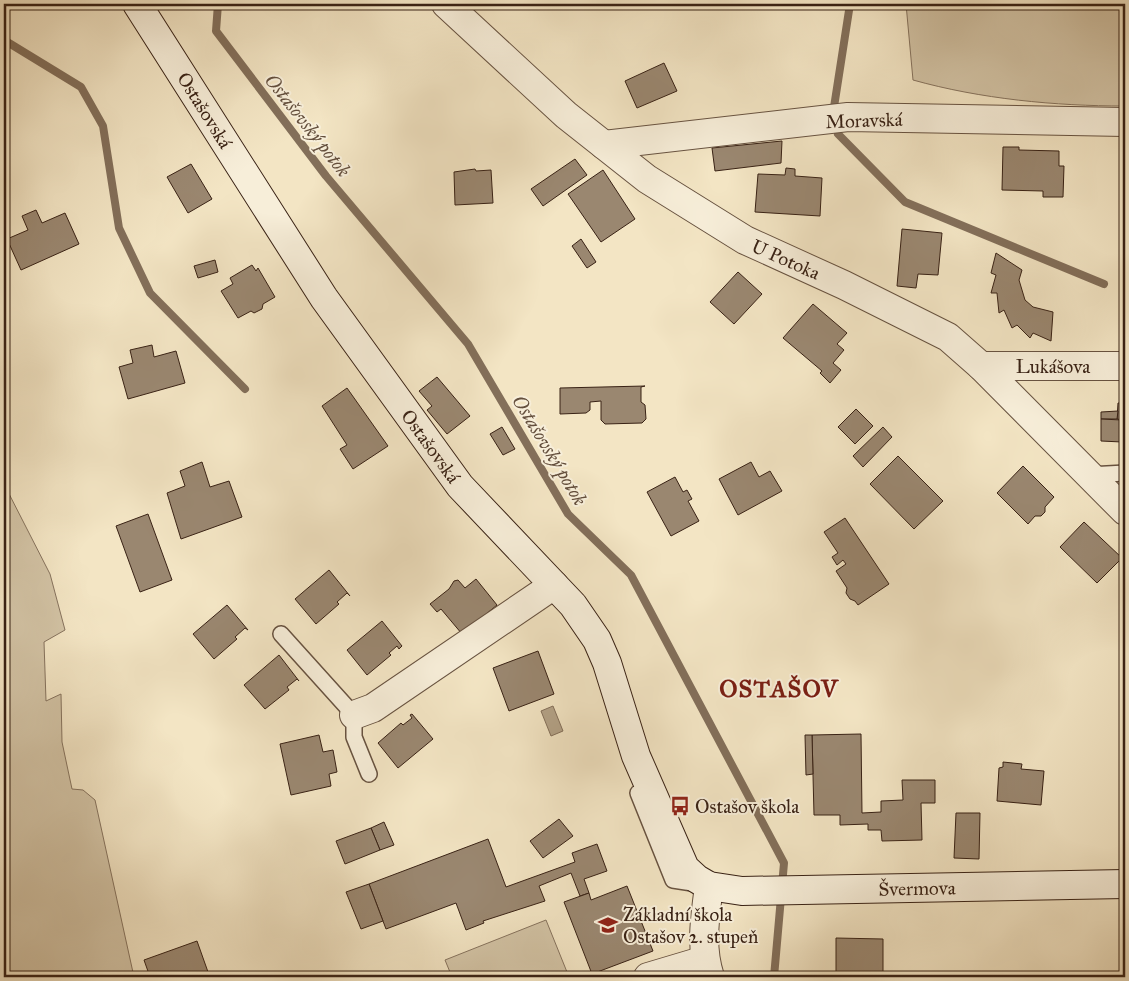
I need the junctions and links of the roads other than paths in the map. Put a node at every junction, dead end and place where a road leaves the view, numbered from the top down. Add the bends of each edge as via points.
1 (137, 4) edge
2 (446, 4) edge
3 (1125, 122) edge
4 (604, 145) junction
5 (981, 366) junction
6 (1125, 366) edge
7 (1125, 473) edge
8 (1089, 475) junction
9 (1125, 511) edge
10 (554, 585) junction
11 (281, 634) dead end
12 (354, 715) junction
13 (636, 756) junction
14 (369, 774) dead end
15 (1125, 884) edge
16 (709, 886) junction
17 (707, 968) edge
18 (648, 977) edge

1 - 10 street, Ostašovská via 324,298 460,486
2 - 4 street, U Potoka via 566,115
3 - 4 street, Moravská via 848,117
4 - 5 street, U Potoka via 647,179 745,240 948,337
5 - 6 street, Lukášova
5 - 8 street, U Potoka
7 - 8 lane
8 - 9 street, U Potoka
10 - 12 street via 373,708
10 - 13 street, Ostašovská via 573,605 597,640
11 - 12 lane
12 - 14 lane via 354,736
13 - 16 street, Ostašovská via 685,868
13 - 16 lane via 636,789 674,880
15 - 16 street, Švermova via 742,891
16 - 17 street via 703,934
17 - 18 street

